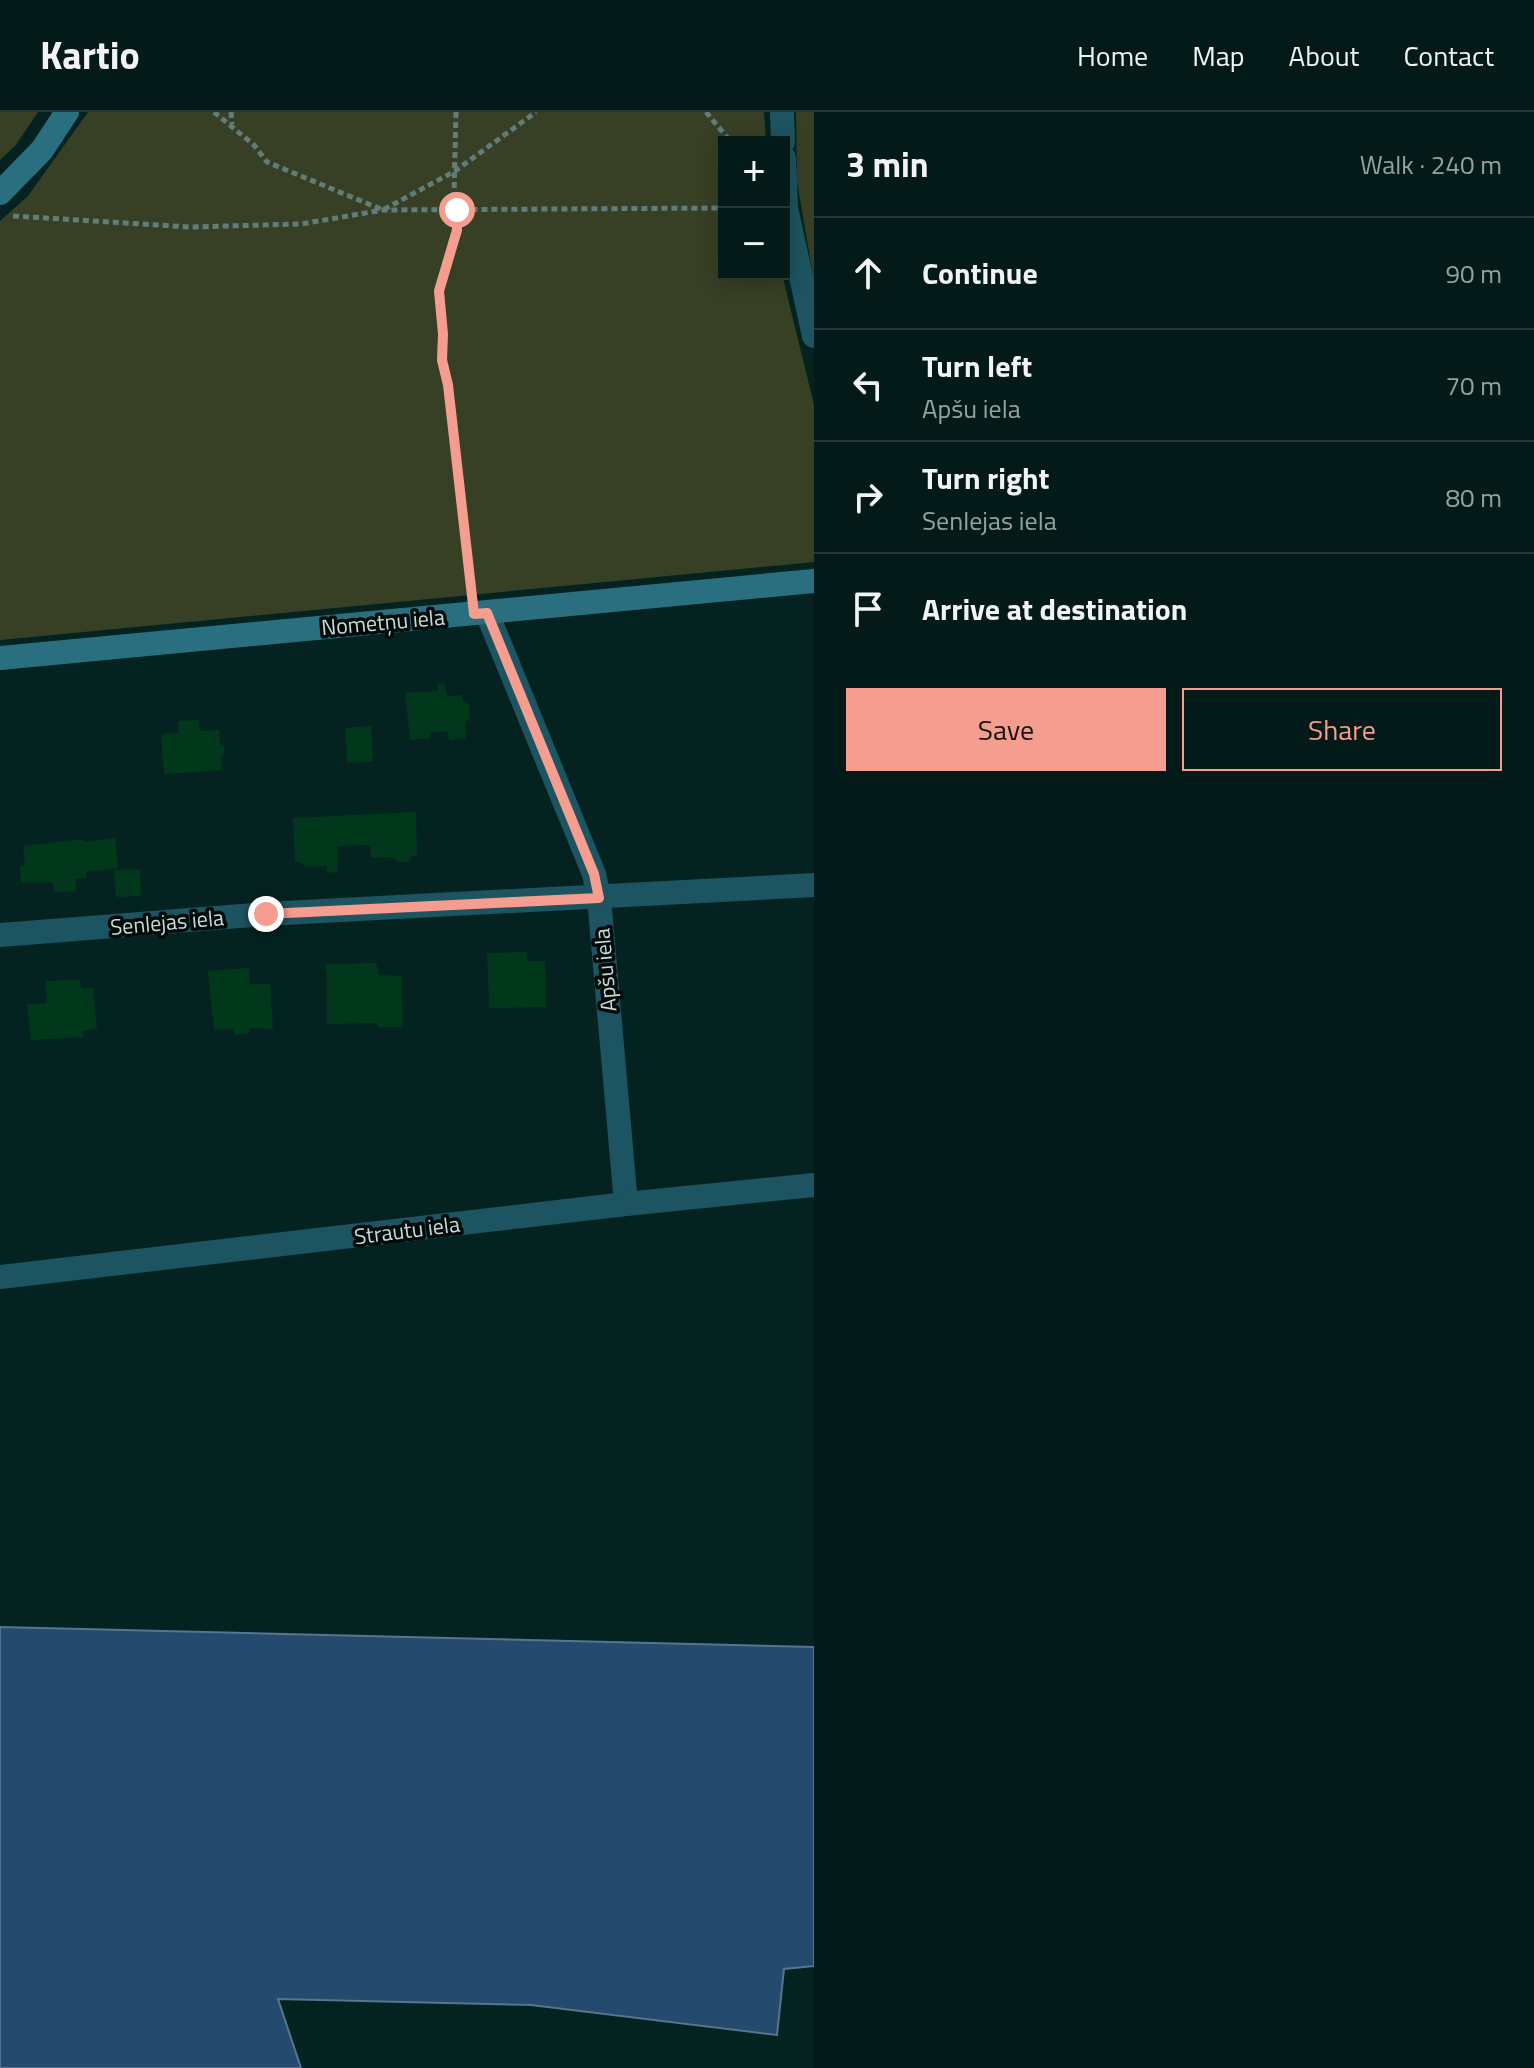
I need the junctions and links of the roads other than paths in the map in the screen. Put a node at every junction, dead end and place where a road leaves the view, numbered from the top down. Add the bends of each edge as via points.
1 (67, 112) edge
2 (782, 112) edge
3 (783, 136) edge
4 (0, 193) edge
5 (786, 208) edge
6 (814, 336) edge
7 (814, 581) edge
8 (481, 613) junction
9 (0, 658) edge
10 (814, 885) edge
11 (599, 898) junction
12 (0, 935) edge
13 (814, 1185) edge
14 (626, 1204) junction
15 (0, 1277) edge

1 - 4 street via 42,150
2 - 3 street
5 - 6 street
7 - 8 street, Nometņu iela
8 - 9 street, Nometņu iela
8 - 11 street, Apšu iela via 594,874
10 - 11 street, Senlejas iela
11 - 12 street, Senlejas iela via 266,914
11 - 14 street, Apšu iela
13 - 14 street, Strautu iela
14 - 15 street, Strautu iela

